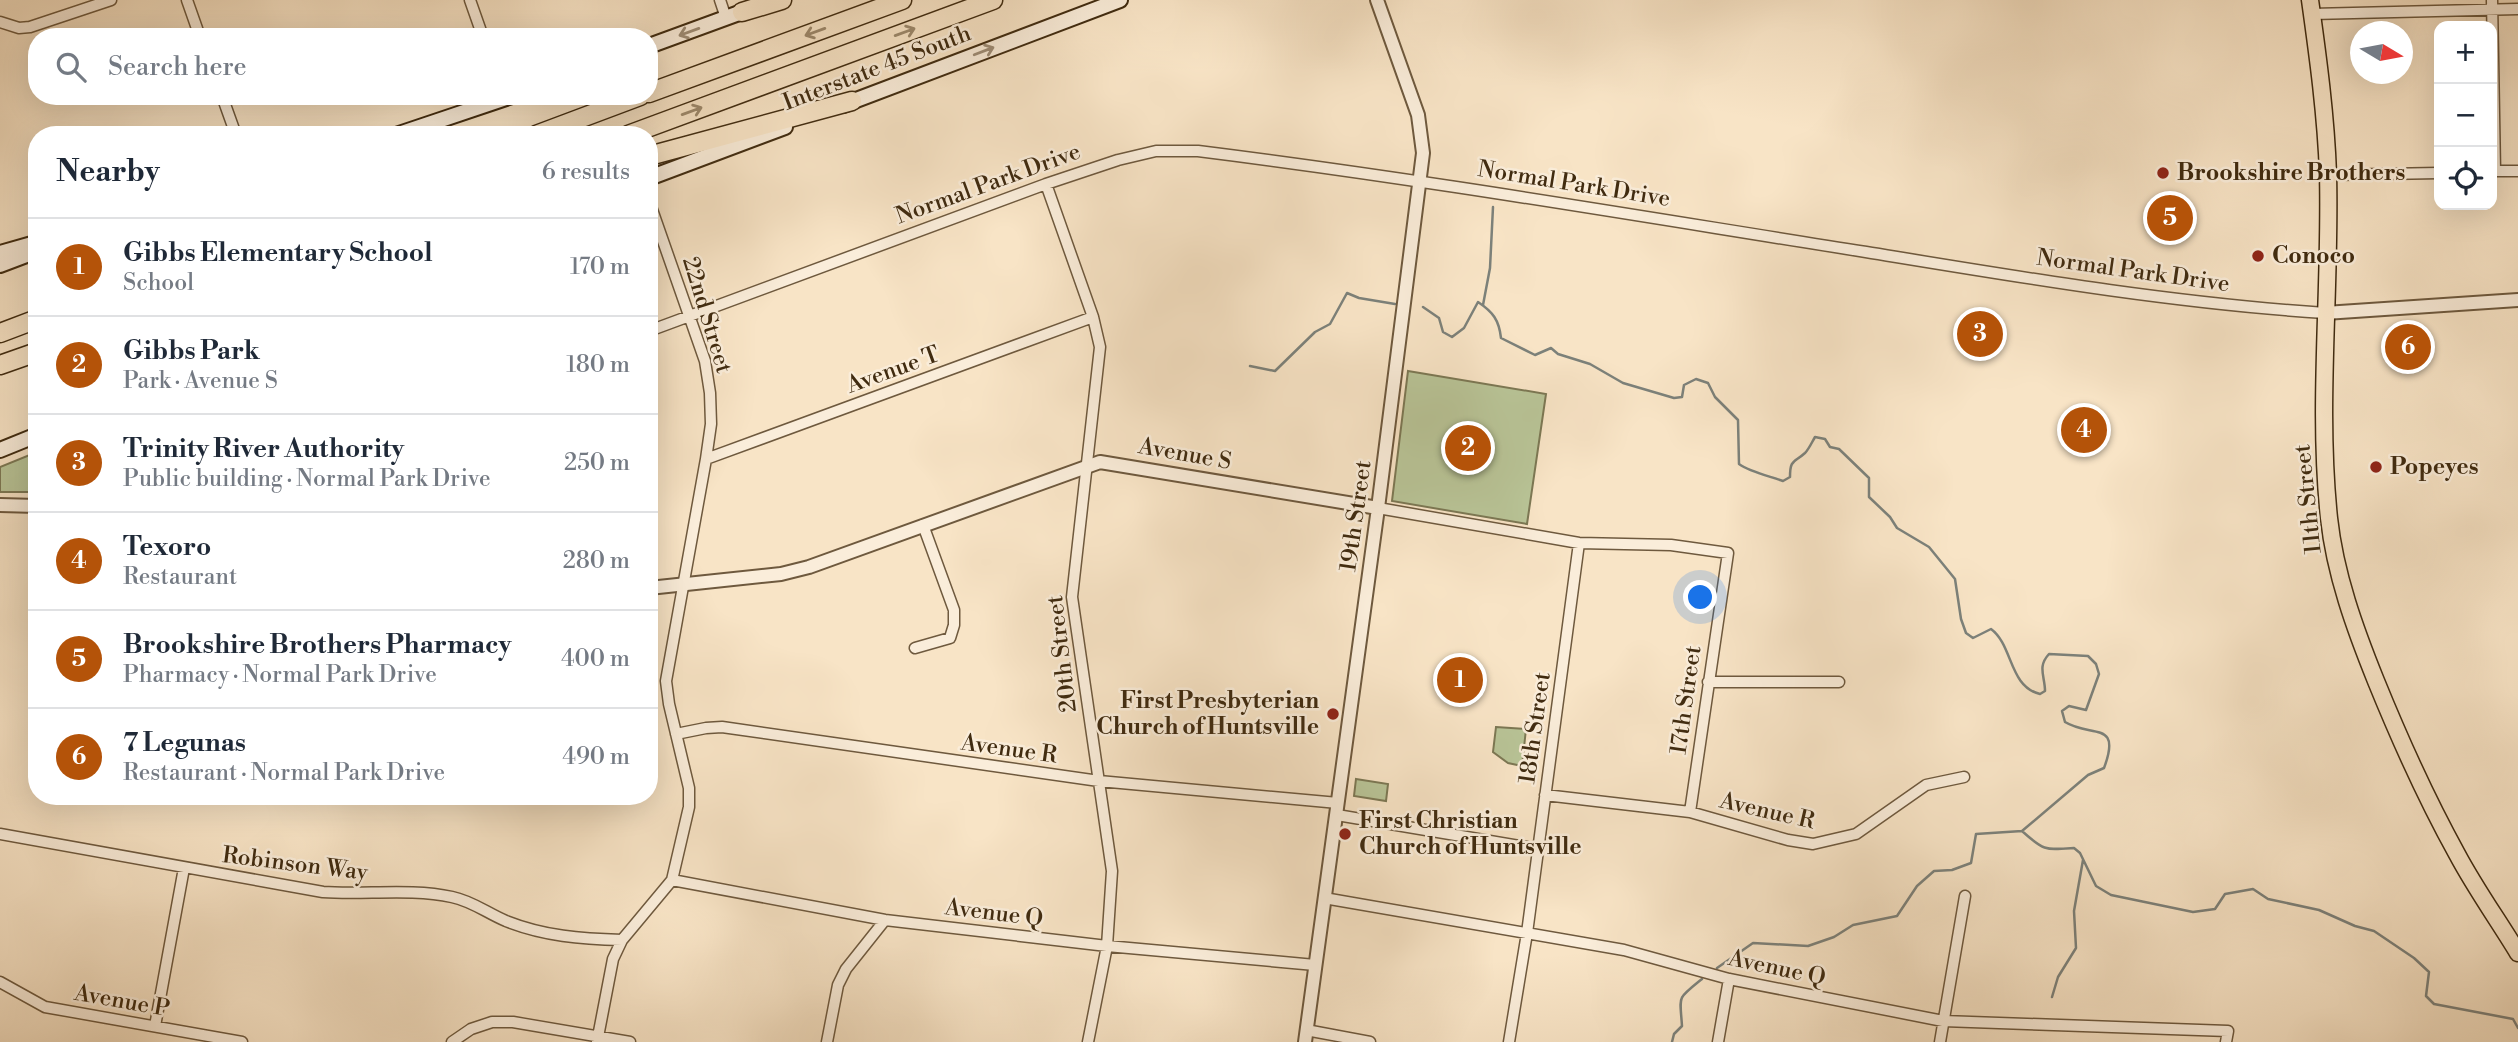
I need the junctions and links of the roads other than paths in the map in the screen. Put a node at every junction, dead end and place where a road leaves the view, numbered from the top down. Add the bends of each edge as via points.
1 (111, 0) edge
2 (187, 0) edge
3 (470, 0) edge
4 (720, 0) edge
5 (775, 0) edge
6 (782, 0) edge
7 (902, 0) edge
8 (993, 0) edge
9 (1120, 0) edge
10 (1377, 0) edge
11 (2493, 5) edge
12 (2311, 7) edge
13 (2518, 9) edge
14 (734, 15) junction
15 (0, 22) edge
16 (197, 28) edge
17 (480, 28) edge
18 (658, 43) edge
19 (658, 90) edge
20 (852, 101) junction
21 (225, 105) edge
22 (484, 105) edge
23 (616, 105) edge
24 (233, 126) edge
25 (423, 126) edge
26 (560, 126) edge
27 (652, 126) edge
28 (2494, 147) edge
29 (658, 154) edge
30 (2497, 171) edge
31 (2518, 171) edge
32 (2434, 173) edge
33 (658, 175) edge
34 (2328, 175) junction
35 (1420, 181) junction
36 (1046, 184) junction
37 (658, 226) edge
38 (28, 245) edge
39 (0, 253) edge
40 (28, 254) edge
41 (0, 265) edge
42 (2518, 300) edge
43 (2325, 313) junction
44 (691, 316) junction
45 (1093, 317) junction
46 (28, 322) edge
47 (658, 328) edge
48 (0, 333) edge
49 (28, 355) edge
50 (0, 365) edge
51 (28, 436) edge
52 (28, 438) edge
53 (0, 439) edge
54 (0, 450) edge
55 (706, 459) junction
56 (1087, 466) junction
57 (0, 505) edge
58 (28, 506) edge
59 (1378, 508) junction
60 (923, 525) junction
61 (1579, 543) junction
62 (1728, 553) joint
63 (682, 586) junction
64 (658, 587) edge
65 (915, 649) dead end
66 (1708, 682) junction
67 (1839, 682) dead end
68 (676, 734) junction
69 (1964, 777) dead end
70 (1099, 781) junction
71 (1545, 795) junction
72 (1337, 809) junction
73 (1690, 812) junction
74 (0, 834) edge
75 (1538, 849) junction
76 (184, 868) junction
77 (672, 880) junction
78 (1965, 896) dead end
79 (1324, 898) junction
80 (885, 920) junction
81 (1527, 933) junction
82 (622, 940) junction
83 (1107, 946) junction
84 (2518, 953) edge
85 (1315, 965) junction
86 (1729, 979) junction
87 (0, 982) edge
88 (1943, 1021) junction
89 (155, 1026) junction
90 (1305, 1036) edge
91 (2227, 1037) edge
92 (598, 1039) edge
93 (242, 1042) edge
94 (452, 1042) edge
95 (630, 1042) edge
96 (827, 1042) edge
97 (1088, 1042) edge
98 (1370, 1042) edge
99 (1509, 1042) edge
100 (1718, 1042) edge
101 (1940, 1042) edge

1 - 15 street via 30,27
2 - 16 street
3 - 17 street
4 - 14 street
5 - 14 main road
6 - 14 highway
7 -> 19 highway
27 -> 8 highway
20 -> 9 main road, Interstate 45 South
10 - 35 street, 19th Street via 1418,115 1423,153
11 - 12 street
11 - 13 street
11 - 28 street
12 - 34 main road, 11th Street
14 -> 18 main road
20 - 29 highway
20 - 33 main road, Interstate 45 South
21 - 24 street
22 - 25 main road
23 - 26 highway
30 - 31 street
32 - 34 street
34 - 43 main road, 11th Street
35 - 36 street, Normal Park Drive via 1176,150 1134,155
35 - 43 street, Normal Park Drive via 2095,289
35 - 59 street, 19th Street
36 - 44 street, Normal Park Drive
36 - 45 street, 20th Street
37 - 44 street, 22nd Street
38 - 39 main road
40 - 41 main road
42 - 43 street, Normal Park Drive
43 - 84 main road, 11th Street via 2323,447 2329,521 2342,586 2364,651 2428,800
44 - 47 street, Normal Park Drive
44 - 55 street, 22nd Street via 710,393
45 - 55 street, Avenue T
45 - 56 street, 20th Street via 1100,346
46 - 48 highway
49 - 50 highway
51 - 53 main road
52 - 54 main road
55 - 63 street, 22nd Street
56 - 59 street, Avenue S via 1100,462
56 - 60 street, Avenue S
56 - 70 street, 20th Street via 1072,597
57 - 58 street
59 - 61 street, Avenue S
59 - 72 street, 19th Street
60 - 63 street, Avenue S via 809,567
60 - 65 street via 954,610 954,625 950,638
61 - 62 street, Avenue S via 1671,545
61 - 71 street, 18th Street
62 - 66 street, 17th Street
63 - 64 street, Avenue S
63 - 68 street, 22nd Street via 666,681
66 - 67 street
66 - 73 street, 17th Street
68 - 70 street, Avenue R via 722,727
68 - 77 street, 22nd Street via 689,807
69 - 73 street, Avenue R via 1926,785 1856,834 1813,844
70 - 72 street, Avenue R
70 - 83 street, 20th Street via 1112,872
71 - 73 street, Avenue R
71 - 75 street, 18th Street
72 - 75 street, Avenue R
72 - 79 street, 19th Street
74 - 76 street, Robinson Way
75 - 81 street, 18th Street
76 - 82 street, Robinson Way via 323,892 452,897 534,931
76 - 89 street
77 - 80 street, Avenue Q
77 - 82 street, 22nd Street
78 - 88 street
79 - 81 street, Avenue Q
79 - 85 street, 19th Street
80 - 83 street, Avenue Q
80 - 96 street via 838,985
81 - 86 street, Avenue Q via 1624,950
81 - 99 street, 18th Street
82 - 92 street, 22nd Street via 613,959
83 - 85 street, Avenue Q
83 - 97 street, 20th Street
85 - 90 street, 19th Street
86 - 88 street, Avenue Q
86 - 100 street
87 - 89 street, Avenue P via 45,1007
88 - 91 street, Avenue Q
88 - 101 street
89 - 93 street, Avenue P
90 - 98 street
92 - 94 street via 492,1022 471,1028
92 - 95 street

